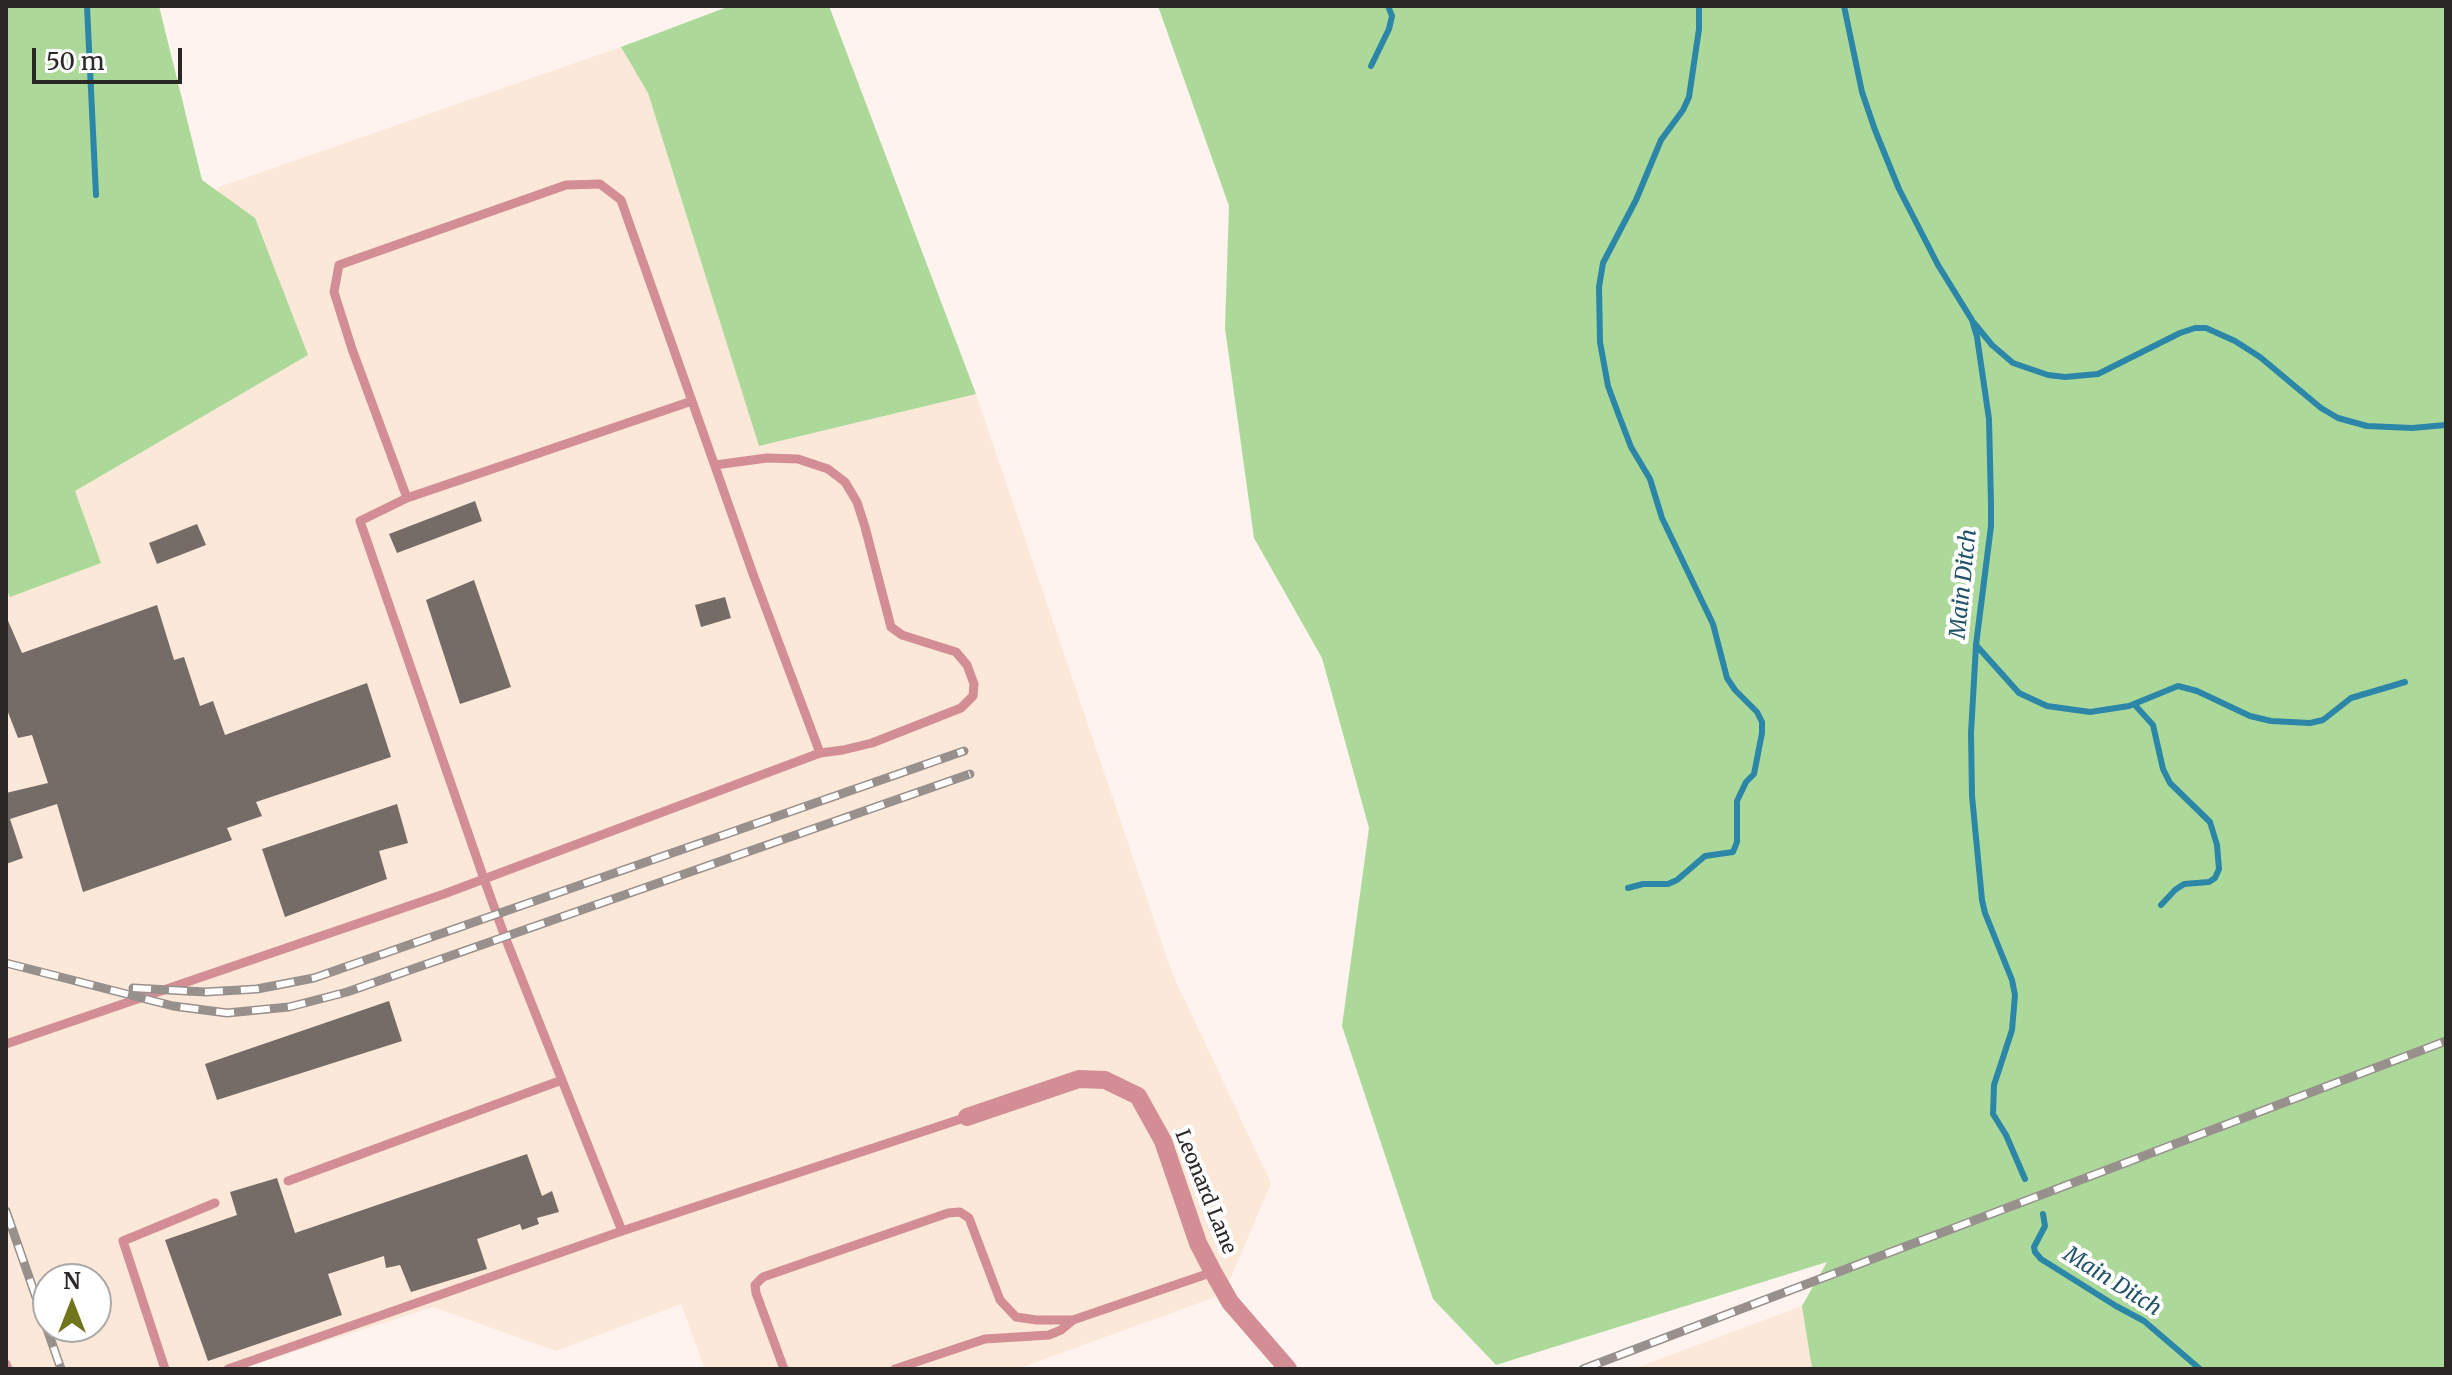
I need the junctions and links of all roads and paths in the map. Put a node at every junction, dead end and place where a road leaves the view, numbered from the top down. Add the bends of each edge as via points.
1 (692, 401) junction
2 (715, 465) junction
3 (407, 498) junction
4 (820, 753) junction
5 (484, 879) junction
6 (6, 1044) edge
7 (562, 1080) junction
8 (967, 1117) joint
9 (288, 1181) dead end
10 (215, 1203) dead end
11 (622, 1231) junction
12 (1213, 1272) junction
13 (1073, 1320) junction
14 (165, 1369) edge
15 (228, 1369) edge
16 (784, 1369) edge
17 (895, 1369) edge
18 (1288, 1369) edge

1 - 2 lane
1 - 3 lane
1 - 3 lane via 621,200 600,184 566,185 339,265 334,292
2 - 4 lane
2 - 4 lane via 798,459 828,469 845,482 865,527 891,627 956,652 974,684 973,696 961,708 872,743
3 - 5 lane via 360,521
4 - 5 lane
5 - 6 lane
5 - 7 lane
7 - 9 lane
7 - 11 lane
8 - 11 lane
8 - 12 street, Leonard Lane via 1079,1079 1105,1080 1138,1096 1163,1141
10 - 14 lane via 123,1241
11 - 15 lane
12 - 13 lane
12 - 18 street, Leonard Lane via 1230,1302
13 - 16 lane via 1016,1317 1000,1300 969,1218 948,1213 763,1277 755,1285 756,1293
13 - 17 lane via 1049,1335 985,1339

